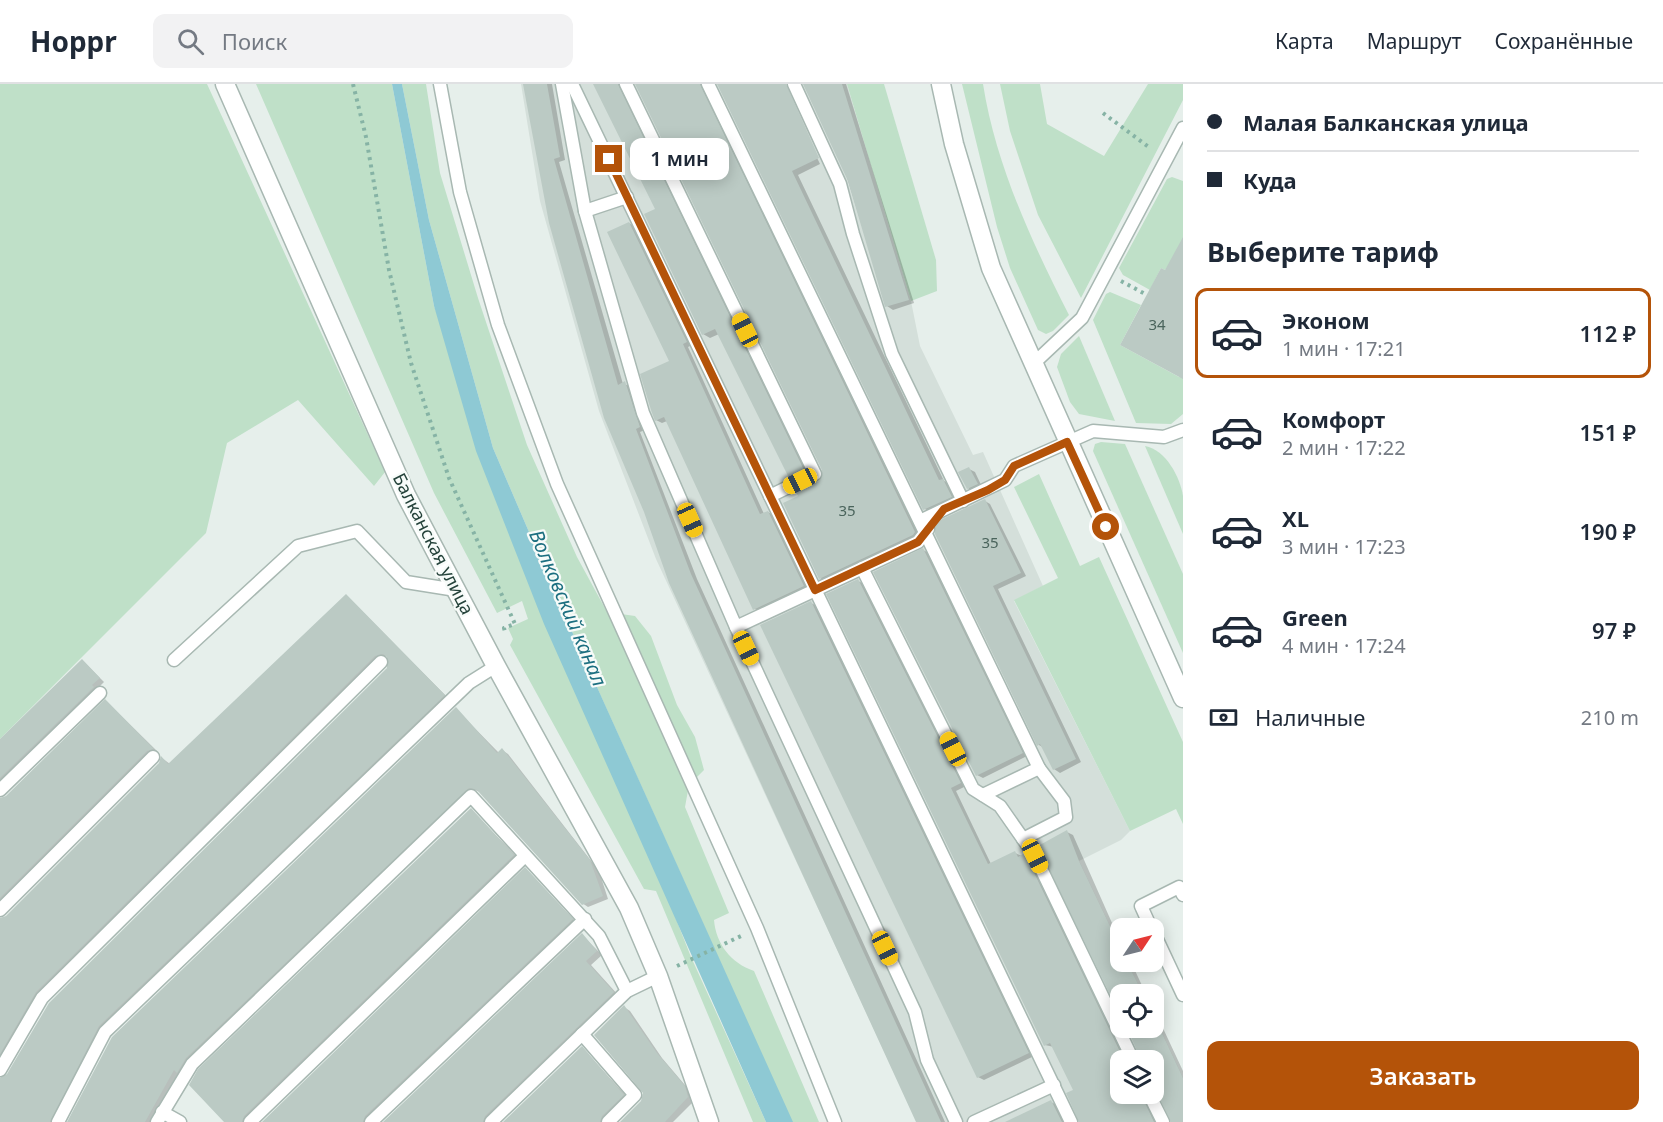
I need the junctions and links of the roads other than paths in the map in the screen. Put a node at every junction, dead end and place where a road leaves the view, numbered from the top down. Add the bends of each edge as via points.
1 (225, 84) edge
2 (440, 84) edge
3 (562, 84) edge
4 (572, 84) edge
5 (626, 84) edge
6 (708, 84) edge
7 (794, 84) edge
8 (941, 84) edge
9 (1183, 128) edge
10 (627, 197) junction
11 (585, 211) junction
12 (1032, 365) junction
13 (1183, 430) edge
14 (1067, 442) junction
15 (770, 496) junction
16 (963, 501) junction
17 (944, 509) junction
18 (920, 520) junction
19 (925, 533) junction
20 (862, 568) junction
21 (456, 590) junction
22 (815, 590) junction
23 (736, 627) junction
24 (174, 660) dead end
25 (381, 662) dead end
26 (495, 666) junction
27 (100, 693) dead end
28 (1183, 698) edge
29 (153, 757) dead end
30 (1039, 768) junction
31 (0, 790) edge
32 (982, 795) junction
33 (1023, 839) junction
34 (525, 856) junction
35 (1183, 895) edge
36 (0, 910) edge
37 (1146, 918) edge
38 (585, 919) junction
39 (1164, 954) edge
40 (661, 984) junction
41 (627, 991) junction
42 (1183, 995) edge
43 (582, 1034) junction
44 (1128, 1050) edge
45 (0, 1070) edge
46 (1054, 1085) junction
47 (1154, 1104) edge
48 (159, 1117) edge
49 (57, 1122) edge
50 (180, 1122) edge
51 (250, 1122) edge
52 (370, 1122) edge
53 (491, 1122) edge
54 (608, 1122) edge
55 (709, 1122) edge
56 (835, 1122) edge
57 (956, 1122) edge
58 (974, 1122) edge
59 (1071, 1122) edge
60 (1162, 1122) edge

1 - 21 street, Балканская улица via 401,484
2 - 56 lane via 460,192 498,325 557,484 757,928
3 - 11 lane
4 - 10 lane
5 - 15 lane via 815,474
6 - 18 lane
7 - 16 lane via 840,184 892,354
8 - 12 street via 954,144 991,268
9 - 12 lane via 1082,318
10 - 11 lane
10 - 15 lane
11 - 23 lane via 643,413
12 - 14 street
13 - 14 lane via 1164,437 1093,431
14 - 16 lane via 1014,466 1005,480
14 - 28 street
15 - 22 lane
16 - 17 lane
17 - 18 lane
17 - 19 lane
18 - 19 lane
19 - 20 lane via 918,542
19 - 30 lane
20 - 22 lane
20 - 32 lane via 973,789
21 - 24 lane via 406,582 357,531 298,546
21 - 26 street, Балканская улица
22 - 23 lane
22 - 46 lane
23 - 57 lane via 915,1012 927,1060
25 - 45 lane via 42,998
26 - 40 street, Балканская улица via 629,908
26 - 49 lane via 469,683 105,1032
27 - 31 lane
29 - 36 lane
30 - 32 lane
30 - 33 lane via 1064,801 1066,817
32 - 33 lane via 1000,806
33 - 44 lane via 1035,856
34 - 38 lane
34 - 48 lane via 471,796 192,1064
34 - 51 lane
35 - 37 lane via 1179,887 1141,906
38 - 41 lane via 599,936
38 - 52 lane
39 - 42 lane
40 - 41 lane
40 - 55 street, Балканская улица
41 - 43 lane
43 - 53 lane
43 - 54 lane via 634,1095
46 - 58 lane
46 - 59 lane
47 - 60 lane
48 - 50 lane

